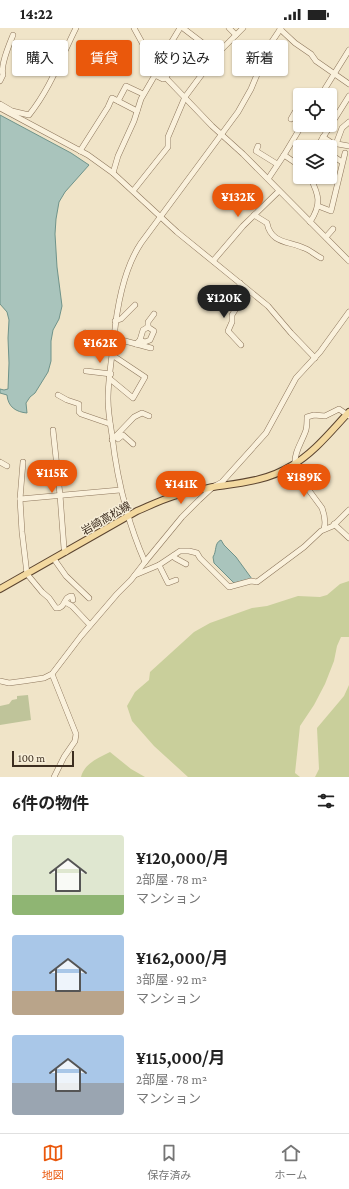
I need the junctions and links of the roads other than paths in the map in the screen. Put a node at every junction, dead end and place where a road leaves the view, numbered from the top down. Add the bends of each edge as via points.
1 (76, 28) edge
2 (134, 28) edge
3 (180, 28) edge
4 (184, 28) edge
5 (229, 28) edge
6 (243, 28) edge
7 (280, 29) edge
8 (13, 35) dead end
9 (236, 35) junction
10 (199, 40) edge
11 (224, 47) edge
12 (349, 50) edge
13 (334, 74) junction
14 (201, 76) edge
15 (166, 78) junction
16 (0, 81) edge
17 (349, 84) edge
18 (325, 88) edge
19 (143, 94) junction
20 (349, 96) edge
21 (185, 97) junction
22 (118, 101) junction
23 (0, 104) edge
24 (0, 108) edge
25 (137, 111) junction
26 (337, 115) edge
27 (293, 116) edge
28 (291, 119) dead end
29 (349, 122) edge
30 (298, 132) edge
31 (327, 132) edge
32 (222, 135) junction
33 (323, 137) junction
34 (322, 140) edge
35 (328, 140) edge
36 (337, 141) edge
37 (337, 144) edge
38 (258, 146) dead end
39 (349, 146) edge
40 (80, 151) junction
41 (345, 153) dead end
42 (284, 155) junction
43 (337, 159) edge
44 (293, 161) edge
45 (342, 162) junction
46 (277, 164) junction
47 (113, 173) junction
48 (268, 179) junction
49 (313, 184) edge
50 (279, 190) junction
51 (133, 191) junction
52 (318, 206) junction
53 (254, 215) junction
54 (160, 217) junction
55 (310, 222) junction
56 (332, 229) dead end
57 (326, 236) junction
58 (321, 258) dead end
59 (213, 261) junction
60 (349, 261) edge
61 (240, 284) junction
62 (135, 305) dead end
63 (349, 312) edge
64 (154, 314) dead end
65 (347, 320) edge
66 (115, 321) junction
67 (148, 327) junction
68 (114, 338) junction
69 (138, 342) junction
70 (242, 345) dead end
71 (151, 348) dead end
72 (99, 351) junction
73 (112, 354) junction
74 (315, 358) junction
75 (86, 370) dead end
76 (110, 377) junction
77 (58, 395) dead end
78 (348, 414) edge
79 (149, 416) dead end
80 (110, 424) junction
81 (53, 430) dead end
82 (112, 442) junction
83 (133, 444) dead end
84 (0, 462) edge
85 (23, 462) dead end
86 (293, 465) junction
87 (6, 466) dead end
88 (213, 487) junction
89 (120, 490) junction
90 (60, 495) junction
91 (20, 499) junction
92 (349, 510) edge
93 (128, 516) junction
94 (334, 524) junction
95 (324, 529) junction
96 (349, 538) edge
97 (66, 552) junction
98 (173, 556) junction
99 (54, 559) junction
100 (144, 562) junction
101 (186, 564) dead end
102 (159, 565) junction
103 (27, 574) junction
104 (134, 576) junction
105 (176, 580) dead end
106 (0, 589) edge
107 (89, 598) dead end
108 (73, 600) dead end
109 (65, 602) junction
110 (90, 625) junction
111 (52, 674) junction
112 (0, 675) edge
113 (2, 681) edge
114 (54, 777) edge

1 - 23 street via 46,91 29,115
2 - 15 street via 150,57
3 - 15 street via 160,61 168,72
4 - 10 street
5 - 9 street
6 - 9 street
7 - 13 street
7 - 32 street via 269,46 245,100
8 - 16 street
9 - 11 street
12 - 13 street
13 - 17 street
13 - 18 street
14 - 21 street
15 - 19 street via 155,75
15 - 21 street
19 - 22 street via 126,86
19 - 25 street
20 - 26 street
21 - 32 street
21 - 51 street via 168,137 168,147
22 - 25 street
22 - 40 street via 112,98
24 - 40 street
25 - 47 street
27 - 28 street
29 - 36 street via 342,128
30 - 42 street
31 - 33 street
32 - 48 street
32 - 54 street
33 - 34 street
33 - 35 street
37 - 39 street
38 - 46 street via 256,151
40 - 47 street
41 - 45 street
42 - 44 street
42 - 46 street
43 - 45 street
45 - 52 street via 330,211
46 - 48 street
47 - 51 street
48 - 50 street
49 - 52 street via 318,194
50 - 53 street
50 - 55 street
51 - 54 street
52 - 55 street
53 - 58 street via 267,223 269,230 280,240 304,247
53 - 59 street
54 - 59 street
54 - 66 street via 129,264
55 - 57 street
56 - 57 street
57 - 60 street
59 - 61 street
61 - 70 street via 239,304 228,331
61 - 74 street via 268,306
62 - 66 street via 121,319
63 - 65 street
64 - 67 street via 148,322
65 - 74 street
66 - 68 street
67 - 69 street via 143,330
67 - 69 street via 154,331 150,340
68 - 69 street
68 - 73 street
69 - 71 street
72 - 72 street via 85,348 86,335
72 - 73 street
73 - 76 street
73 - 76 street via 145,377 133,398
74 - 88 street via 296,378 266,433 222,482
75 - 76 street
76 - 80 street
77 - 80 street via 79,404 81,414
78 - 86 main road, 岩崎高松線 via 317,446
78 - 86 street via 339,409 325,416 307,417 306,428
79 - 82 street via 142,413 134,417
80 - 82 street
81 - 90 street
82 - 83 street via 123,435
82 - 89 street
84 - 87 street
85 - 91 street
86 - 88 main road, 岩崎高松線 via 262,479
86 - 95 street via 322,508 325,515
88 - 93 main road, 岩崎高松線 via 175,496
88 - 100 street via 192,506
89 - 90 street
89 - 93 street
90 - 91 street
90 - 97 street
91 - 103 street
92 - 94 street
93 - 97 main road, 岩崎高松線
93 - 100 street
94 - 95 street
94 - 96 street
95 - 98 street via 257,582 229,587 197,553 180,550
97 - 99 main road, 岩崎高松線
98 - 101 street
98 - 102 street
99 - 103 main road, 岩崎高松線
99 - 107 street via 66,576
100 - 104 street
102 - 104 street
102 - 105 street via 168,583
103 - 106 main road, 岩崎高松線
103 - 109 street via 56,608
104 - 110 street
108 - 109 street via 72,596 69,596
109 - 110 street
110 - 111 street
111 - 113 street via 44,678 9,683
111 - 114 street via 76,734 75,741
112 - 113 street

